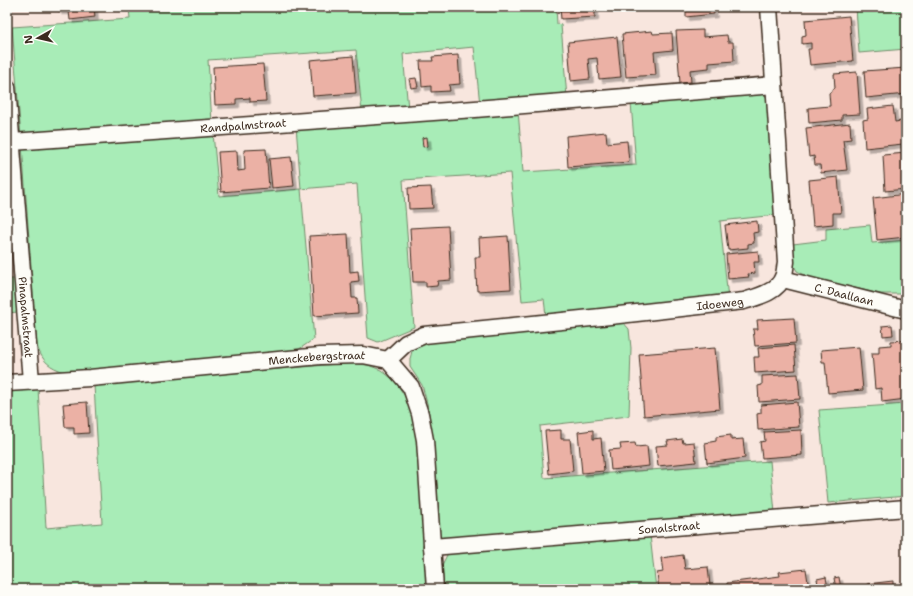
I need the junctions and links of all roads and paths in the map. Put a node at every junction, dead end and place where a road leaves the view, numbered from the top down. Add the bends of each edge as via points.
1 (769, 7) edge
2 (774, 86) junction
3 (7, 87) edge
4 (12, 142) junction
5 (12, 200) edge
6 (783, 279) junction
7 (906, 310) edge
8 (388, 360) junction
9 (31, 381) junction
10 (7, 383) edge
11 (906, 508) edge
12 (432, 547) junction
13 (435, 589) edge

1 - 2 street
2 - 4 street, Randpalmstraat
2 - 6 street via 785,227 786,262
3 - 4 street, Pinapalmstraat
4 - 5 street, Pinapalmstraat
5 - 9 street, Pinapalmstraat
6 - 7 street, C. Daallaan
6 - 8 street, Idoeweg via 769,293 744,301 424,335 406,343
8 - 9 street, Menckebergstraat via 363,355 320,356 106,377
8 - 12 street via 411,387 420,414 425,440
9 - 10 street, Menckebergstraat
11 - 12 street, Sonalstraat
12 - 13 street

